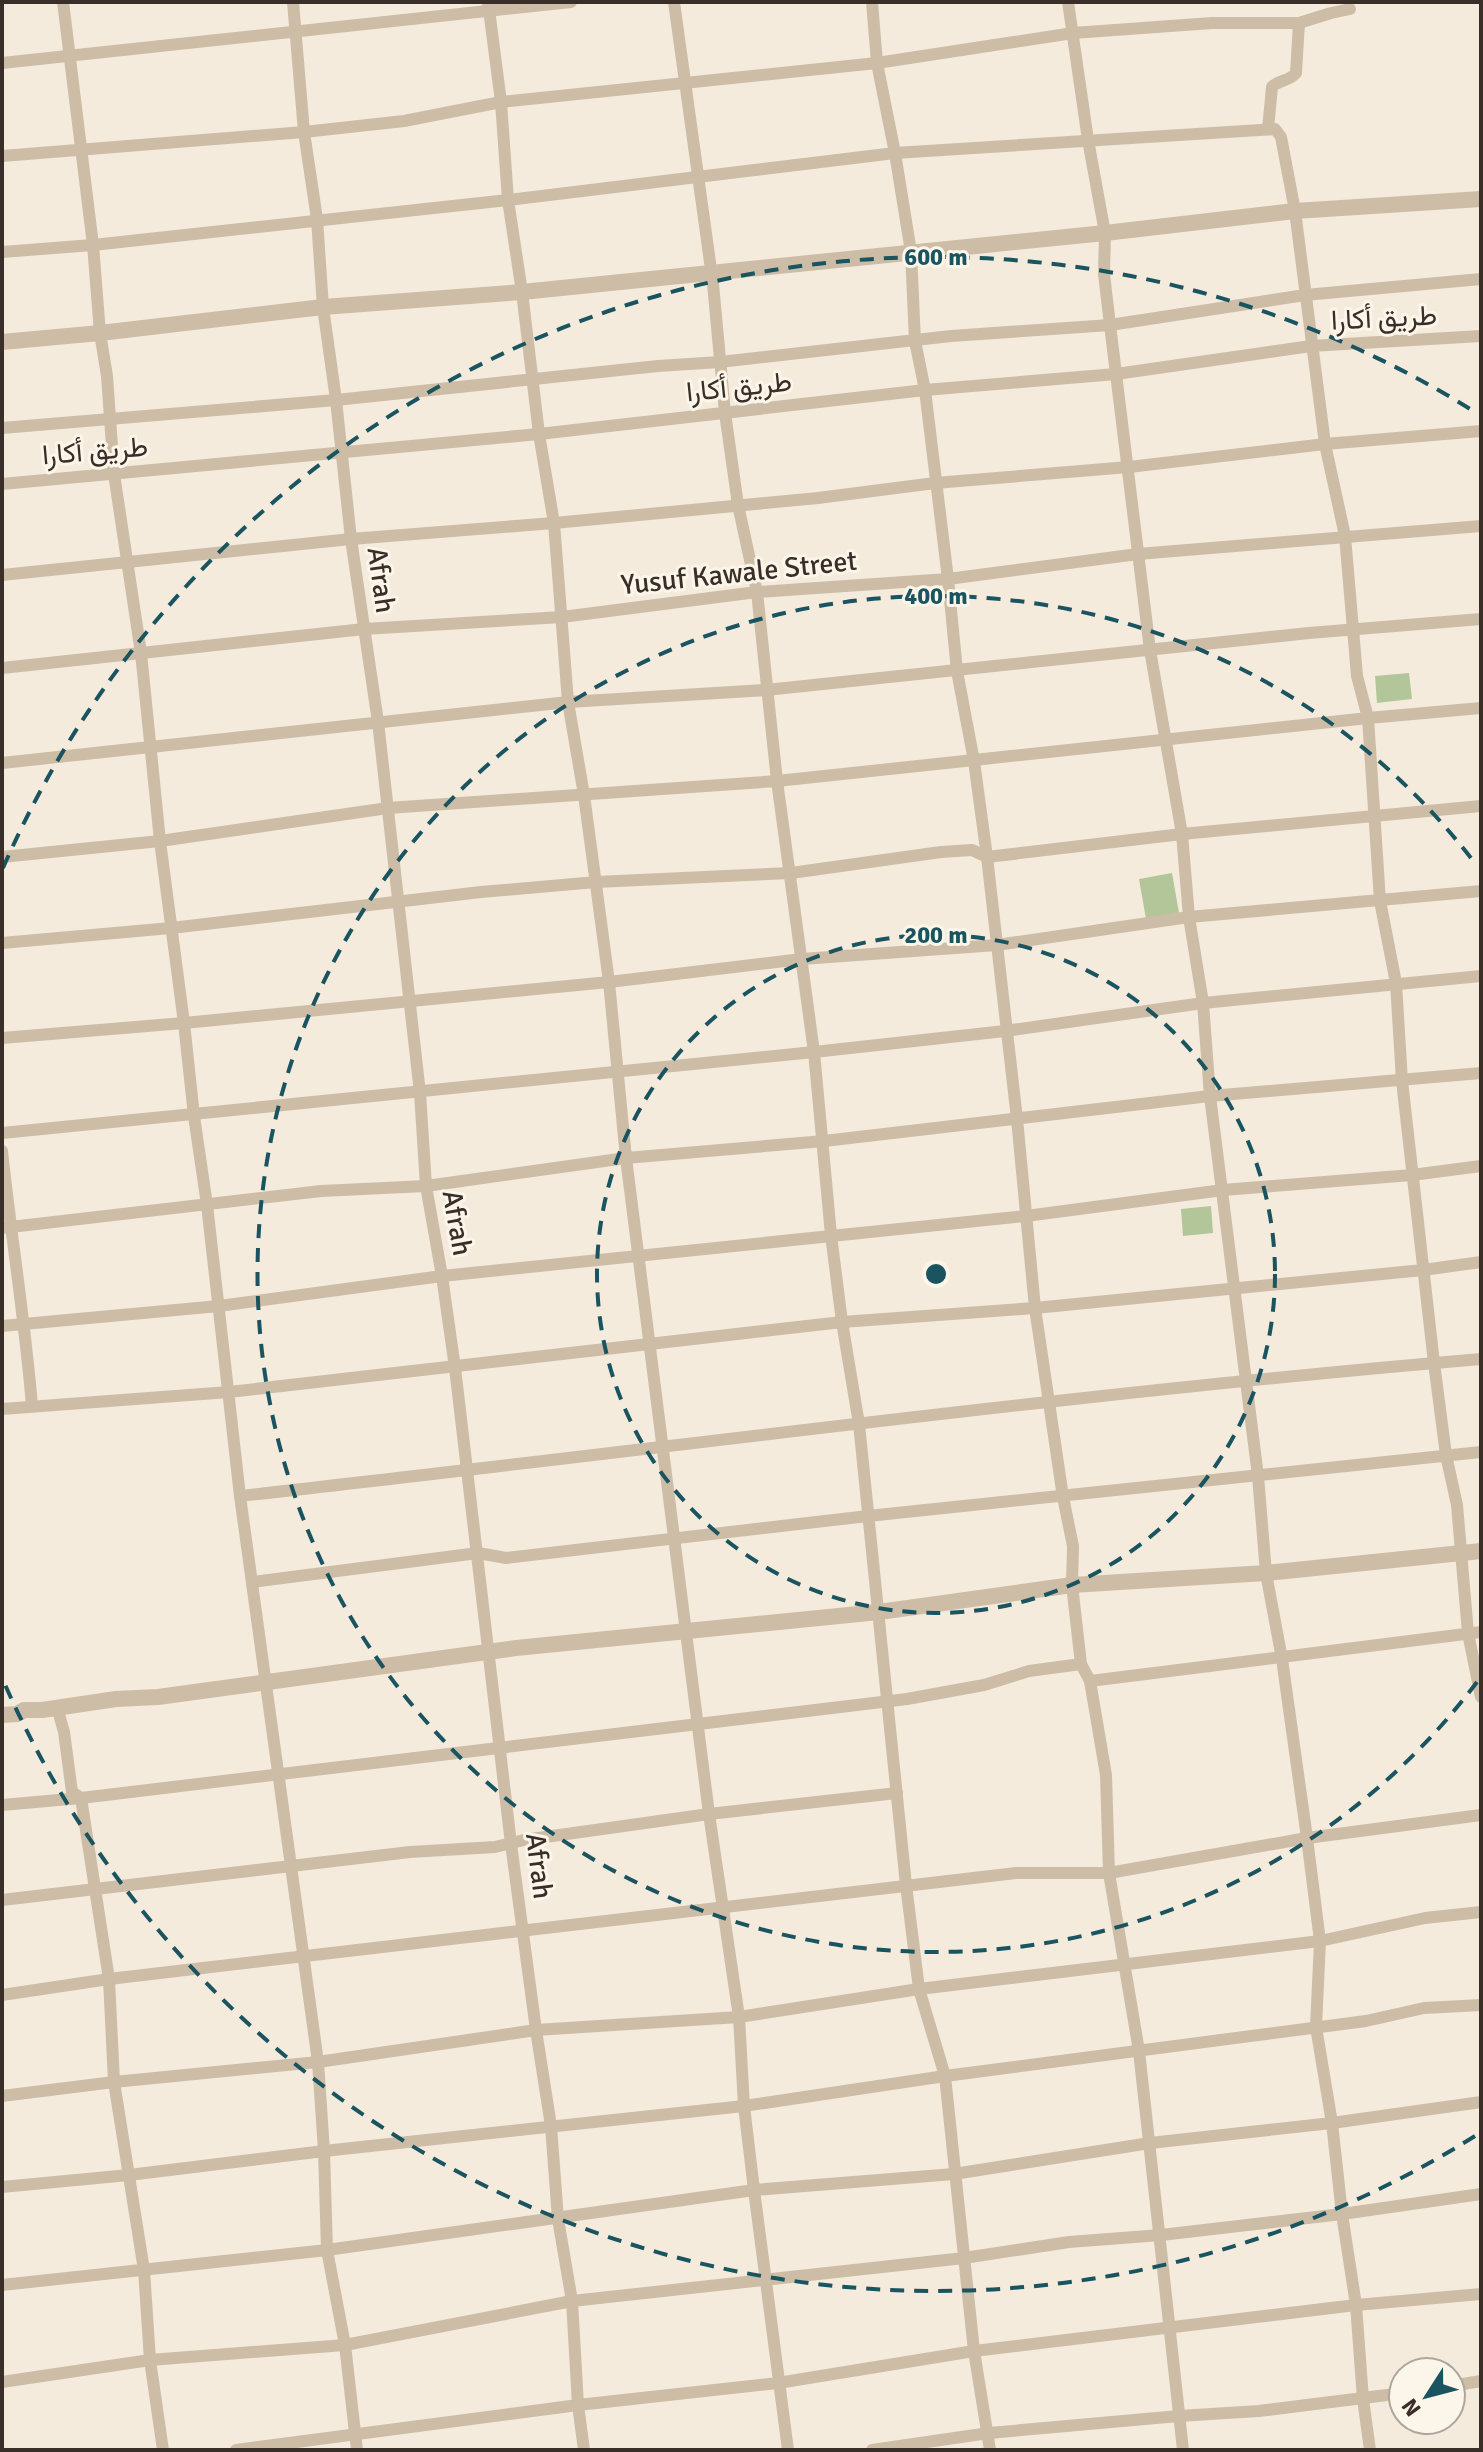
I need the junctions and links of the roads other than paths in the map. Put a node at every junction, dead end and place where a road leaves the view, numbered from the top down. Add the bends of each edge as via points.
1 (63, 2) edge
2 (293, 2) edge
3 (571, 2) edge
4 (674, 2) edge
5 (872, 2) edge
6 (1068, 2) edge
7 (488, 7) edge
8 (1350, 9) dead end
9 (1299, 23) junction
10 (297, 31) junction
11 (1073, 33) junction
12 (70, 56) junction
13 (2, 63) edge
14 (877, 63) junction
15 (685, 82) junction
16 (501, 102) junction
17 (1268, 129) junction
18 (304, 132) junction
19 (1088, 140) junction
20 (80, 151) junction
21 (895, 153) junction
22 (2, 156) edge
23 (698, 177) junction
24 (1481, 199) edge
25 (508, 200) junction
26 (1295, 211) junction
27 (317, 219) junction
28 (1105, 233) junction
29 (93, 245) junction
30 (2, 252) edge
31 (911, 252) junction
32 (711, 272) junction
33 (1481, 279) edge
34 (522, 292) junction
35 (1305, 295) junction
36 (323, 307) junction
37 (1110, 325) junction
38 (100, 333) junction
39 (1481, 336) edge
40 (915, 341) junction
41 (2, 342) edge
42 (1311, 346) junction
43 (720, 362) junction
44 (1116, 374) junction
45 (532, 379) junction
46 (925, 390) junction
47 (336, 400) junction
48 (725, 413) junction
49 (111, 420) junction
50 (2, 428) edge
51 (1481, 431) edge
52 (539, 434) junction
53 (1325, 444) junction
54 (340, 452) junction
55 (1129, 467) junction
56 (114, 474) junction
57 (935, 483) junction
58 (2, 484) edge
59 (738, 505) junction
60 (554, 523) junction
61 (1481, 526) edge
62 (1345, 536) junction
63 (351, 539) junction
64 (1138, 554) junction
65 (128, 564) junction
66 (2, 575) edge
67 (948, 579) junction
68 (757, 592) junction
69 (562, 617) junction
70 (1481, 619) edge
71 (364, 629) junction
72 (1355, 630) junction
73 (1150, 650) junction
74 (141, 653) junction
75 (2, 668) edge
76 (957, 671) junction
77 (766, 690) junction
78 (568, 702) junction
79 (1481, 708) edge
80 (1368, 718) junction
81 (378, 722) junction
82 (1166, 741) junction
83 (149, 749) junction
84 (974, 761) junction
85 (2, 763) edge
86 (777, 781) junction
87 (584, 795) junction
88 (1481, 806) edge
89 (388, 808) junction
90 (1374, 815) junction
91 (1182, 834) junction
92 (160, 841) junction
93 (2, 857) edge
94 (987, 857) junction
95 (791, 873) junction
96 (596, 882) junction
97 (1481, 891) edge
98 (1380, 901) junction
99 (398, 902) junction
100 (1189, 917) junction
101 (171, 928) junction
102 (2, 943) edge
103 (997, 945) junction
104 (802, 959) junction
105 (1481, 976) edge
106 (609, 982) junction
107 (1396, 983) junction
108 (408, 1000) junction
109 (1203, 1003) junction
110 (184, 1023) junction
111 (1005, 1031) junction
112 (2, 1038) edge
113 (814, 1052) junction
114 (618, 1072) junction
115 (1481, 1073) edge
116 (1402, 1081) junction
117 (420, 1093) junction
118 (1210, 1096) junction
119 (194, 1116) junction
120 (1017, 1119) junction
121 (2, 1133) edge
122 (824, 1141) junction
123 (2, 1151) edge
124 (626, 1158) junction
125 (1481, 1166) edge
126 (1412, 1175) junction
127 (426, 1186) junction
128 (1223, 1190) junction
129 (207, 1205) junction
130 (1026, 1216) junction
131 (6, 1228) edge
132 (831, 1235) junction
133 (638, 1255) junction
134 (1481, 1262) edge
135 (1423, 1270) junction
136 (442, 1276) junction
137 (1234, 1289) junction
138 (219, 1306) junction
139 (1035, 1308) junction
140 (842, 1322) junction
141 (25, 1324) junction
142 (2, 1326) edge
143 (649, 1345) junction
144 (1481, 1359) edge
145 (1434, 1363) junction
146 (455, 1368) junction
147 (1245, 1381) junction
148 (229, 1392) junction
149 (1051, 1403) junction
150 (32, 1406) junction
151 (2, 1409) edge
152 (859, 1424) junction
153 (663, 1446) junction
154 (1481, 1452) edge
155 (1446, 1455) junction
156 (467, 1471) junction
157 (1258, 1476) junction
158 (240, 1496) junction
159 (1063, 1497) junction
160 (868, 1516) junction
161 (674, 1538) junction
162 (1481, 1551) edge
163 (478, 1553) junction
164 (1462, 1553) junction
165 (1266, 1573) junction
166 (252, 1582) junction
167 (1072, 1585) junction
168 (879, 1612) junction
169 (686, 1630) junction
170 (1475, 1633) edge
171 (489, 1651) junction
172 (1282, 1659) junction
173 (1081, 1664) junction
174 (1090, 1681) junction
175 (266, 1682) junction
176 (1481, 1697) edge
177 (887, 1700) junction
178 (57, 1707) junction
179 (2, 1715) edge
180 (697, 1723) junction
181 (500, 1747) junction
182 (278, 1774) junction
183 (897, 1793) junction
184 (81, 1798) junction
185 (2, 1805) edge
186 (709, 1814) junction
187 (1481, 1815) edge
188 (1307, 1838) junction
189 (511, 1844) junction
190 (291, 1866) junction
191 (1109, 1873) junction
192 (906, 1885) junction
193 (94, 1890) junction
194 (2, 1900) edge
195 (724, 1906) junction
196 (1481, 1912) edge
197 (523, 1932) junction
198 (1320, 1941) junction
199 (304, 1957) junction
200 (1126, 1964) junction
201 (109, 1979) junction
202 (919, 1989) junction
203 (2, 1995) edge
204 (1481, 2005) edge
205 (739, 2017) junction
206 (1316, 2027) junction
207 (536, 2030) junction
208 (1139, 2051) junction
209 (318, 2062) junction
210 (945, 2076) junction
211 (114, 2082) junction
212 (2, 2096) edge
213 (1481, 2102) edge
214 (744, 2106) junction
215 (1332, 2123) junction
216 (551, 2126) junction
217 (1150, 2143) junction
218 (324, 2151) junction
219 (954, 2174) junction
220 (129, 2175) junction
221 (2, 2187) edge
222 (754, 2190) junction
223 (1481, 2194) edge
224 (1342, 2214) junction
225 (558, 2219) junction
226 (1161, 2235) junction
227 (327, 2250) junction
228 (964, 2258) junction
229 (144, 2270) junction
230 (765, 2279) junction
231 (2, 2285) edge
232 (1481, 2294) edge
233 (572, 2301) junction
234 (1356, 2305) junction
235 (1169, 2328) junction
236 (345, 2345) junction
237 (974, 2351) junction
238 (150, 2360) junction
239 (2, 2382) edge
240 (778, 2383) junction
241 (1387, 2395) edge
242 (1363, 2399) junction
243 (578, 2405) junction
244 (1179, 2416) junction
245 (989, 2433) junction
246 (356, 2435) junction
247 (163, 2450) edge
248 (236, 2450) edge
249 (357, 2450) edge
250 (584, 2450) edge
251 (788, 2450) edge
252 (872, 2450) edge
253 (990, 2450) edge
254 (1183, 2450) edge
255 (1370, 2450) edge

1 - 12 street
2 - 10 street, Afrah
3 - 7 street
4 - 15 street
5 - 14 street
6 - 11 street
7 - 10 street
7 - 16 street
8 - 9 street
9 - 11 street
9 - 17 street via 1296,73 1272,87
10 - 12 street
10 - 18 street, Afrah
11 - 14 street
11 - 19 street
12 - 13 street
12 - 20 street
14 - 15 street
14 - 21 street
15 - 16 street
15 - 23 street
16 - 18 street via 404,121
16 - 25 street
17 - 19 street
17 - 26 street via 1281,137
18 - 20 street
18 - 27 street, Afrah
19 - 21 street
19 - 28 street
20 - 22 street
20 - 29 street
21 - 23 street
21 - 31 street
23 - 25 street
23 - 32 street
24 - 26 street
25 - 27 street
25 - 34 street
26 - 28 street
26 - 35 street
27 - 29 street
27 - 36 street, Afrah
28 - 31 street
28 - 37 street
29 - 30 street
29 - 38 street
31 - 32 street
31 - 40 street
32 - 34 street
32 - 43 street
33 - 35 street
34 - 36 street
34 - 45 street
35 - 37 street
35 - 42 street
36 - 38 street
36 - 47 street, Afrah
37 - 40 street
37 - 44 street
38 - 41 street
38 - 49 street
39 - 42 street, طريق أكارا
40 - 43 street
40 - 46 street
42 - 44 street, طريق أكارا
42 - 53 street
43 - 45 street
43 - 48 street
44 - 46 street, طريق أكارا
44 - 55 street
45 - 47 street
45 - 52 street
46 - 48 street, طريق أكارا
46 - 57 street
47 - 49 street
47 - 54 street, Afrah
48 - 52 street, طريق أكارا
48 - 59 street
49 - 50 street
49 - 56 street
51 - 53 street
52 - 54 street, طريق أكارا
52 - 60 street
53 - 55 street
53 - 62 street
54 - 56 street, طريق أكارا
54 - 63 street, Afrah
55 - 57 street
55 - 64 street
56 - 58 street, طريق أكارا
56 - 65 street
57 - 59 street
57 - 67 street
59 - 60 street
59 - 68 street
60 - 63 street
60 - 69 street
61 - 62 street, Yusuf Kawale Street
62 - 64 street, Yusuf Kawale Street
62 - 72 street
63 - 65 street
63 - 71 street, Afrah
64 - 67 street, Yusuf Kawale Street
64 - 73 street
65 - 66 street
65 - 74 street
67 - 68 street, Yusuf Kawale Street
67 - 76 street
68 - 69 street, Yusuf Kawale Street
68 - 77 street
69 - 71 street, Yusuf Kawale Street
69 - 78 street
70 - 72 street
71 - 74 street, Yusuf Kawale Street
71 - 81 street, Afrah
72 - 73 street
72 - 80 street via 1357,676
73 - 76 street
73 - 82 street
74 - 75 street, Yusuf Kawale Street
74 - 83 street
76 - 77 street
76 - 84 street
77 - 78 street
77 - 86 street
78 - 81 street
78 - 87 street
79 - 80 street
80 - 82 street
80 - 90 street
81 - 83 street
81 - 89 street, Afrah
82 - 84 street
82 - 91 street
83 - 85 street
83 - 92 street
84 - 86 street
84 - 94 street
86 - 87 street
86 - 95 street
87 - 89 street
87 - 96 street
88 - 90 street
89 - 92 street
89 - 99 street, Afrah
90 - 91 street
90 - 98 street
91 - 94 street
91 - 100 street
92 - 93 street
92 - 101 street
94 - 95 street via 972,850 941,852
94 - 103 street
95 - 96 street
95 - 104 street
96 - 99 street
96 - 106 street
97 - 98 street
98 - 100 street
98 - 107 street
99 - 101 street
99 - 108 street, Afrah
100 - 103 street
100 - 109 street
101 - 102 street
101 - 110 street
103 - 104 street
103 - 111 street
104 - 106 street
104 - 113 street
105 - 107 street
106 - 108 street
106 - 114 street
107 - 109 street
107 - 116 street
108 - 110 street
108 - 117 street, Afrah
109 - 111 street
109 - 118 street
110 - 112 street
110 - 119 street
111 - 113 street
111 - 120 street
113 - 114 street
113 - 122 street
114 - 117 street
114 - 124 street
115 - 116 street
116 - 118 street
116 - 126 street
117 - 119 street
117 - 127 street, Afrah
118 - 120 street
118 - 128 street
119 - 121 street
119 - 129 street
120 - 122 street
120 - 130 street
122 - 124 street
122 - 132 street
123 - 131 street
124 - 127 street
124 - 133 street
125 - 126 street
126 - 128 street
126 - 135 street
127 - 129 street via 321,1191
127 - 136 street, Afrah
128 - 130 street
128 - 137 street
129 - 131 street
129 - 138 street
130 - 132 street
130 - 139 street
131 - 141 street
132 - 133 street
132 - 140 street
133 - 136 street
133 - 143 street
134 - 135 street
135 - 137 street
135 - 145 street
136 - 138 street
136 - 146 street, Afrah
137 - 139 street
137 - 147 street
138 - 141 street
138 - 148 street
139 - 140 street
139 - 149 street
140 - 143 street
140 - 152 street
141 - 142 street
141 - 150 street
143 - 146 street
143 - 153 street
144 - 145 street
145 - 147 street
145 - 155 street
146 - 148 street
146 - 156 street, Afrah
147 - 149 street
147 - 157 street
148 - 150 street
148 - 158 street
149 - 152 street
149 - 159 street
150 - 151 street
152 - 153 street
152 - 160 street
153 - 156 street
153 - 161 street
154 - 155 street
155 - 157 street
155 - 164 street
156 - 158 street
156 - 163 street, Afrah
157 - 159 street
157 - 165 street
158 - 166 street
159 - 160 street
159 - 167 street via 1073,1546
160 - 161 street
160 - 168 street
161 - 163 street via 506,1558
161 - 169 street
162 - 164 street
163 - 166 street
163 - 171 street, Afrah
164 - 165 street
164 - 170 street
165 - 167 street
165 - 172 street
166 - 175 street
167 - 168 street
167 - 173 street
168 - 169 street
168 - 177 street
169 - 171 street
169 - 180 street
170 - 172 street
170 - 176 street
171 - 175 street
171 - 181 street, Afrah
172 - 174 street
172 - 188 street
173 - 174 street
173 - 177 street
174 - 191 street via 1106,1775
175 - 178 street
175 - 182 street
177 - 180 street
177 - 183 street
178 - 179 street
178 - 184 street via 72,1792
180 - 181 street
180 - 186 street
181 - 182 street
181 - 189 street, Afrah
182 - 184 street
182 - 190 street
183 - 186 street
183 - 192 street
184 - 185 street
184 - 193 street
186 - 189 street
186 - 195 street
187 - 188 street
188 - 191 street
188 - 198 street
189 - 190 street
189 - 197 street, Afrah
190 - 193 street
190 - 199 street
191 - 192 street via 1016,1873
191 - 200 street
192 - 195 street
192 - 202 street
193 - 194 street
193 - 201 street
195 - 197 street
195 - 205 street
196 - 198 street via 1425,1918
197 - 199 street
197 - 207 street, Afrah
198 - 200 street
198 - 206 street
199 - 201 street
199 - 209 street
200 - 202 street
200 - 208 street
201 - 203 street
201 - 211 street
202 - 205 street
202 - 210 street
204 - 206 street via 1424,2008
205 - 207 street
205 - 214 street
206 - 208 street
206 - 215 street
207 - 209 street
207 - 216 street, Afrah
208 - 210 street
208 - 217 street
209 - 211 street
209 - 218 street
210 - 214 street
210 - 219 street
211 - 212 street
211 - 220 street
213 - 215 street
214 - 216 street
214 - 222 street
215 - 217 street
215 - 224 street
216 - 218 street
216 - 225 street, Afrah
217 - 219 street
217 - 226 street
218 - 220 street
218 - 227 street
219 - 222 street
219 - 228 street
220 - 221 street
220 - 229 street
222 - 225 street
222 - 230 street
223 - 224 street
224 - 226 street
224 - 234 street
225 - 227 street
225 - 233 street, Afrah
226 - 228 street
226 - 235 street
227 - 229 street
227 - 236 street
228 - 230 street
228 - 237 street
229 - 231 street
229 - 238 street
230 - 233 street
230 - 240 street
232 - 234 street
233 - 236 street
233 - 243 street, Afrah
234 - 235 street
234 - 242 street
235 - 237 street
235 - 244 street
236 - 238 street
236 - 246 street
237 - 240 street
237 - 245 street
238 - 239 street
238 - 247 street
240 - 243 street
240 - 251 street
241 - 242 street
242 - 244 street
242 - 255 street
243 - 246 street
243 - 250 street, Afrah
244 - 245 street
244 - 254 street
245 - 252 street
245 - 253 street
246 - 248 street
246 - 249 street

